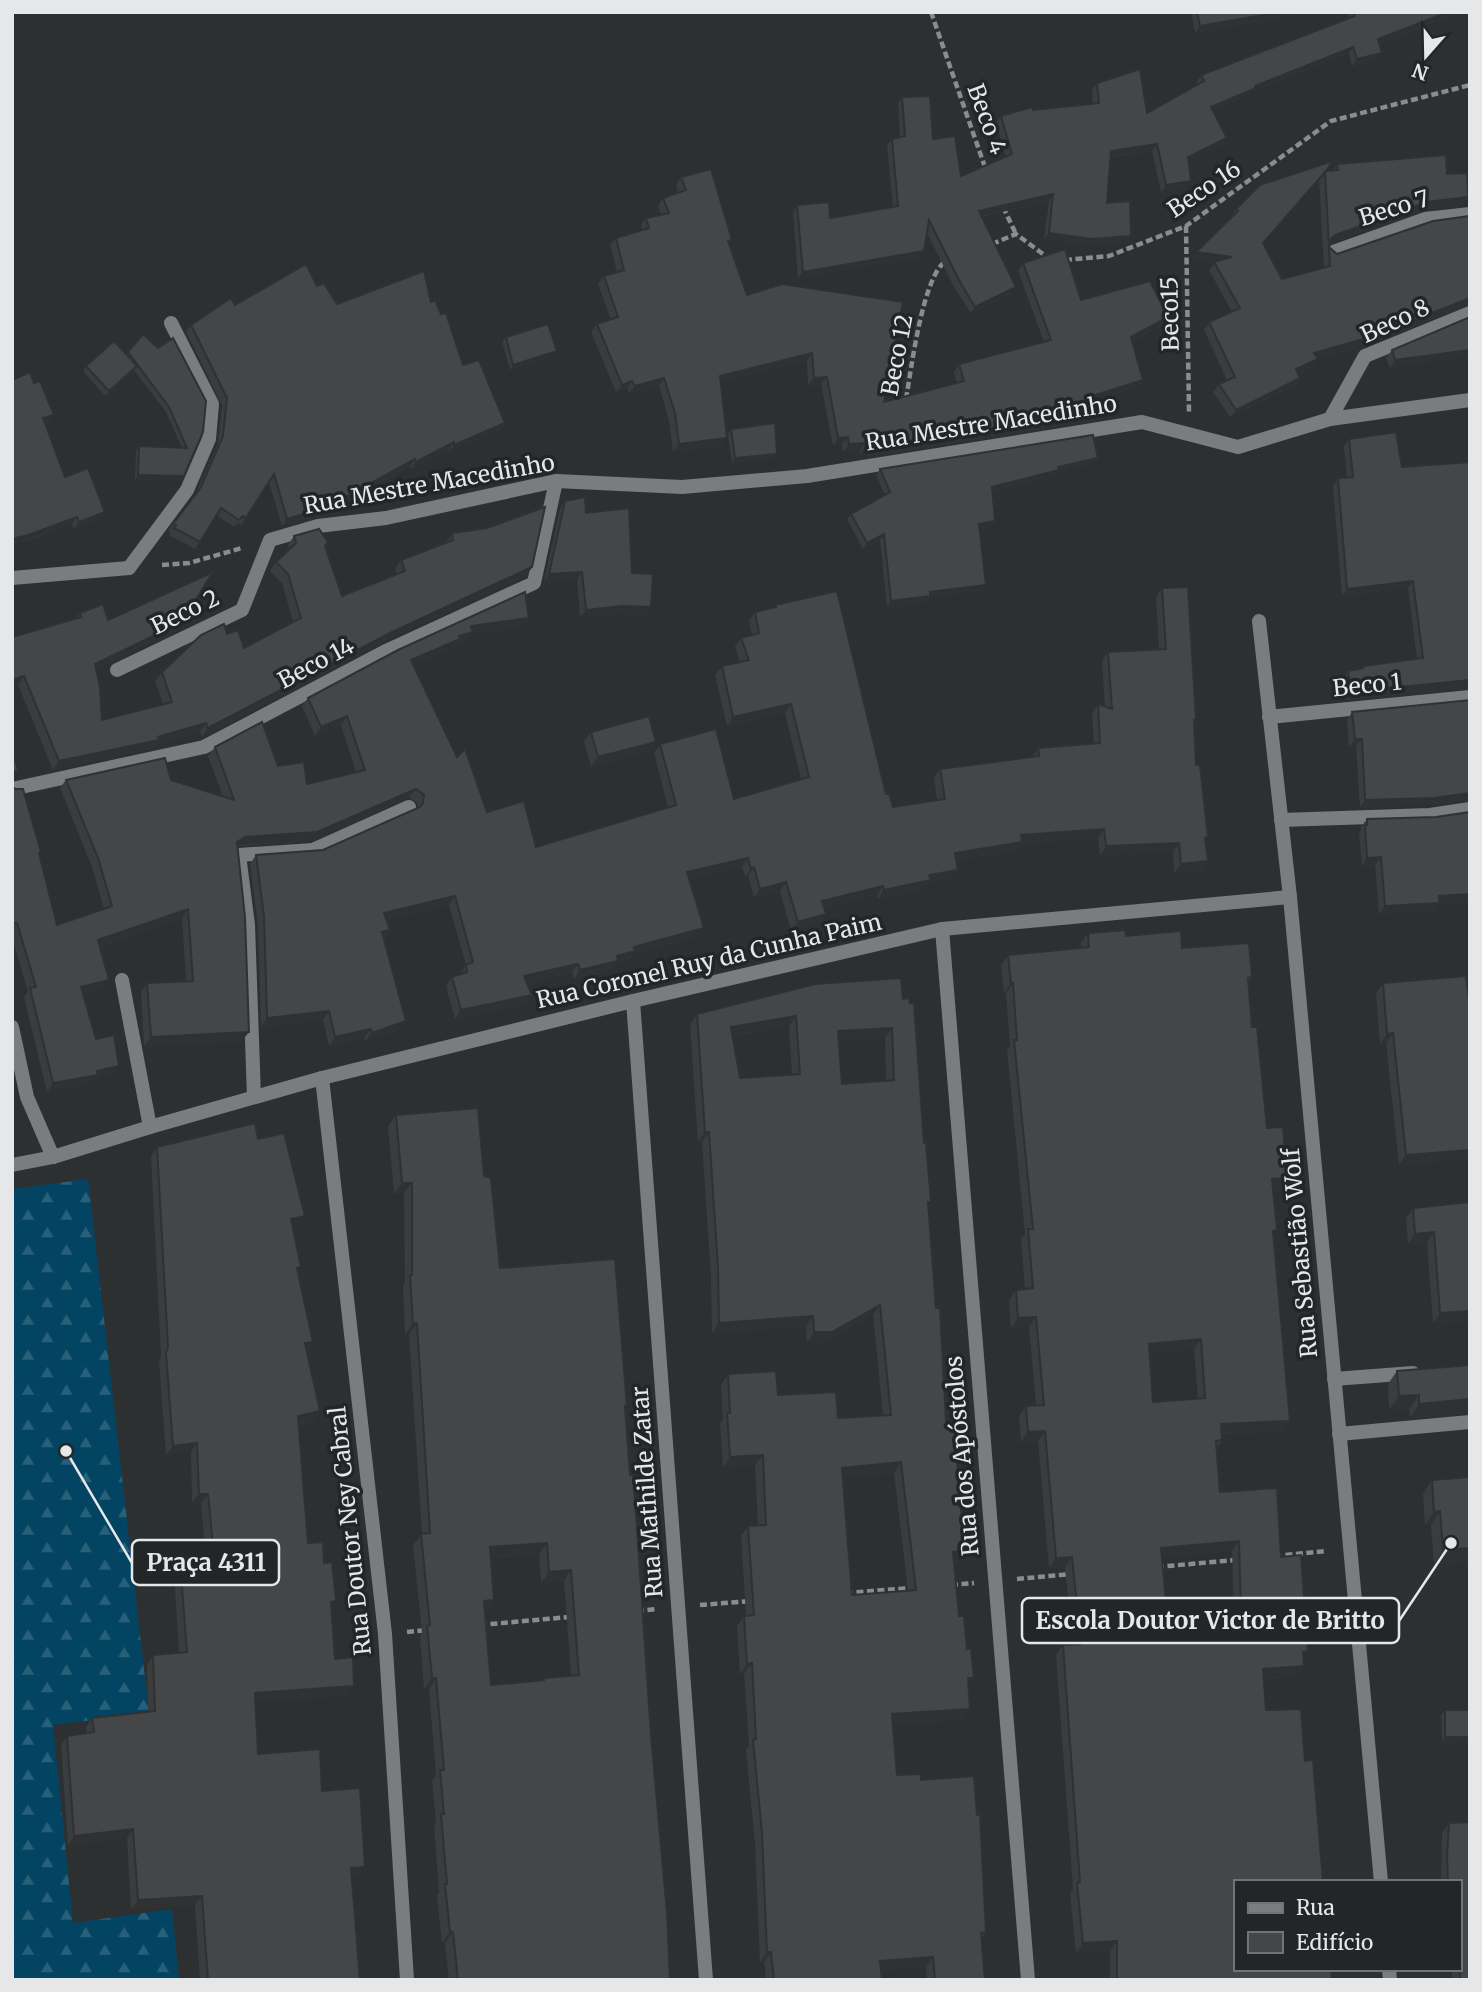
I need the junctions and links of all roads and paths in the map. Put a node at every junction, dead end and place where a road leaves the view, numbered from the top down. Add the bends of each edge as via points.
1 (931, 12) edge
2 (1470, 85) edge
3 (990, 177) edge
4 (1000, 200) edge
5 (1470, 214) edge
6 (1186, 226) junction
7 (1016, 234) junction
8 (991, 244) edge
9 (1333, 252) edge
10 (954, 258) edge
11 (1470, 313) edge
12 (171, 323) dead end
13 (1470, 400) edge
14 (1189, 402) dead end
15 (905, 403) edge
16 (1330, 419) junction
17 (556, 481) junction
18 (270, 540) junction
19 (129, 568) junction
20 (12, 578) edge
21 (1259, 621) dead end
22 (117, 670) edge
23 (1470, 697) edge
24 (1269, 718) junction
25 (12, 789) edge
26 (409, 807) edge
27 (1470, 809) edge
28 (1281, 820) junction
29 (1290, 897) junction
30 (942, 929) junction
31 (122, 980) dead end
32 (633, 1001) junction
33 (12, 1027) edge
34 (322, 1078) junction
35 (254, 1097) junction
36 (150, 1127) junction
37 (53, 1157) junction
38 (12, 1165) edge
39 (1433, 1371) edge
40 (1334, 1379) junction
41 (1470, 1422) edge
42 (1339, 1434) junction
43 (1350, 1549) junction
44 (1268, 1557) edge
45 (1241, 1559) edge
46 (1145, 1568) edge
47 (1077, 1574) edge
48 (996, 1581) junction
49 (1381, 1880) edge
50 (407, 1980) edge
51 (706, 1980) edge
52 (1028, 1980) edge

1 - 3 path, Beco 4
2 - 6 path, Beco 16 via 1331,121
4 - 7 path
5 - 9 street, Beco 7 via 1425,219
6 - 7 path, Beco 16 via 1109,256 1053,261
6 - 14 path, Beco15
7 - 8 path
10 - 15 path, Beco 12 via 941,262 927,287
11 - 16 street, Beco 8 via 1365,356
12 - 19 street via 212,404 209,439 187,490
13 - 16 street, Rua Mestre Macedinho
16 - 17 street, Rua Mestre Macedinho via 1237,447 1142,422 807,476 682,487
17 - 18 street, Rua Mestre Macedinho via 386,518 318,526
17 - 25 street, Beco 14 via 534,583 388,650 204,747
18 - 19 path via 189,563
18 - 22 street, Beco 2 via 242,610
19 - 20 street
21 - 24 street, Rua Sebastião Wolf
23 - 24 street, Beco 1
24 - 28 street, Rua Sebastião Wolf
26 - 35 street via 313,850 239,855 247,925
27 - 28 street via 1430,815
28 - 29 street, Rua Sebastião Wolf
29 - 30 street, Rua Coronel Ruy da Cunha Paim
29 - 40 street, Rua Sebastião Wolf
30 - 32 street, Rua Coronel Ruy da Cunha Paim
30 - 48 street, Rua dos Apóstolos
31 - 36 street
32 - 34 street, Rua Coronel Ruy da Cunha Paim
32 - 51 street, Rua Mathilde Zatar
33 - 37 street via 27,1097
34 - 35 street, Rua Coronel Ruy da Cunha Paim
34 - 50 street, Rua Doutor Ney Cabral via 385,1634
35 - 36 street, Rua Coronel Ruy da Cunha Paim
36 - 37 street, Rua Coronel Ruy da Cunha Paim
37 - 38 street, Rua Coronel Ruy da Cunha Paim
39 - 40 street
40 - 42 street, Rua Sebastião Wolf
41 - 42 street
42 - 43 street, Rua Sebastião Wolf
43 - 44 path
43 - 49 street, Rua Sebastião Wolf
45 - 46 path
47 - 48 path
48 - 52 street, Rua dos Apóstolos

